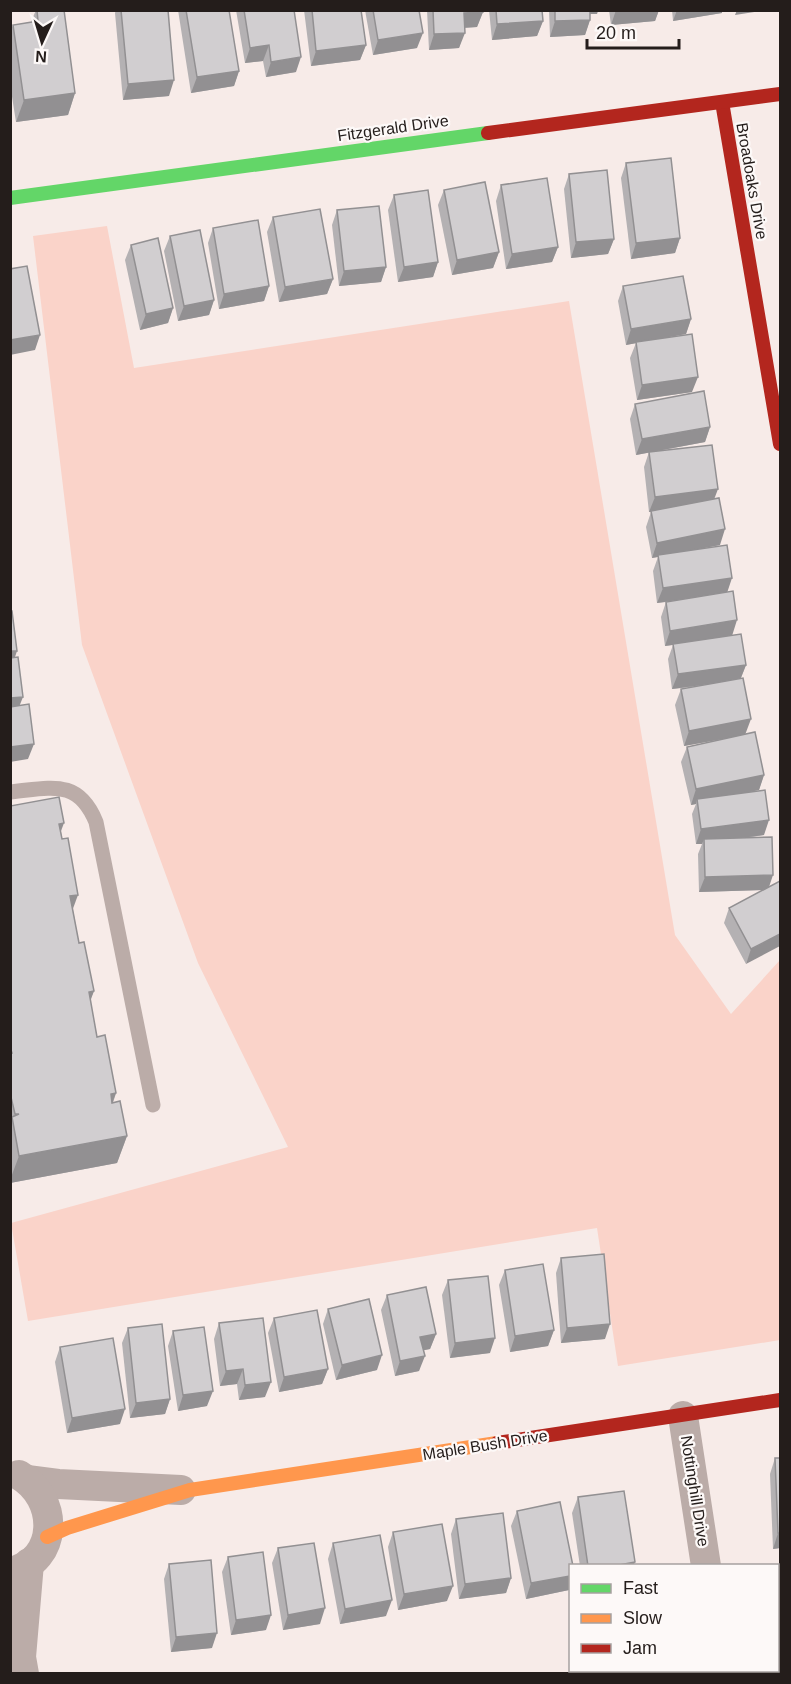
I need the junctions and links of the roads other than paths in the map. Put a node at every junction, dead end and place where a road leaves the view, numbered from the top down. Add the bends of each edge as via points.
1 (780, 94) edge
2 (722, 102) junction
3 (10, 198) edge
4 (780, 444) edge
5 (10, 792) edge
6 (153, 1105) dead end
7 (780, 1400) edge
8 (683, 1416) junction
9 (16, 1472) edge
10 (190, 1490) junction
11 (47, 1537) junction
12 (706, 1564) edge
13 (20, 1568) edge
14 (18, 1655) edge

1 - 2 street, Fitzgerald Drive
2 - 3 street, Fitzgerald Drive
2 - 4 street, Broadoaks Drive
5 - 6 lane via 53,788 75,792 88,802 96,822
7 - 8 street, Maple Bush Drive
8 - 10 street, Maple Bush Drive
8 - 12 street, Nottinghill Drive
9 - 10 street, Maple Bush Drive via 58,1484
9 - 11 street via 44,1499
10 - 11 street, Maple Bush Drive
11 - 13 street via 40,1552
13 - 14 street

